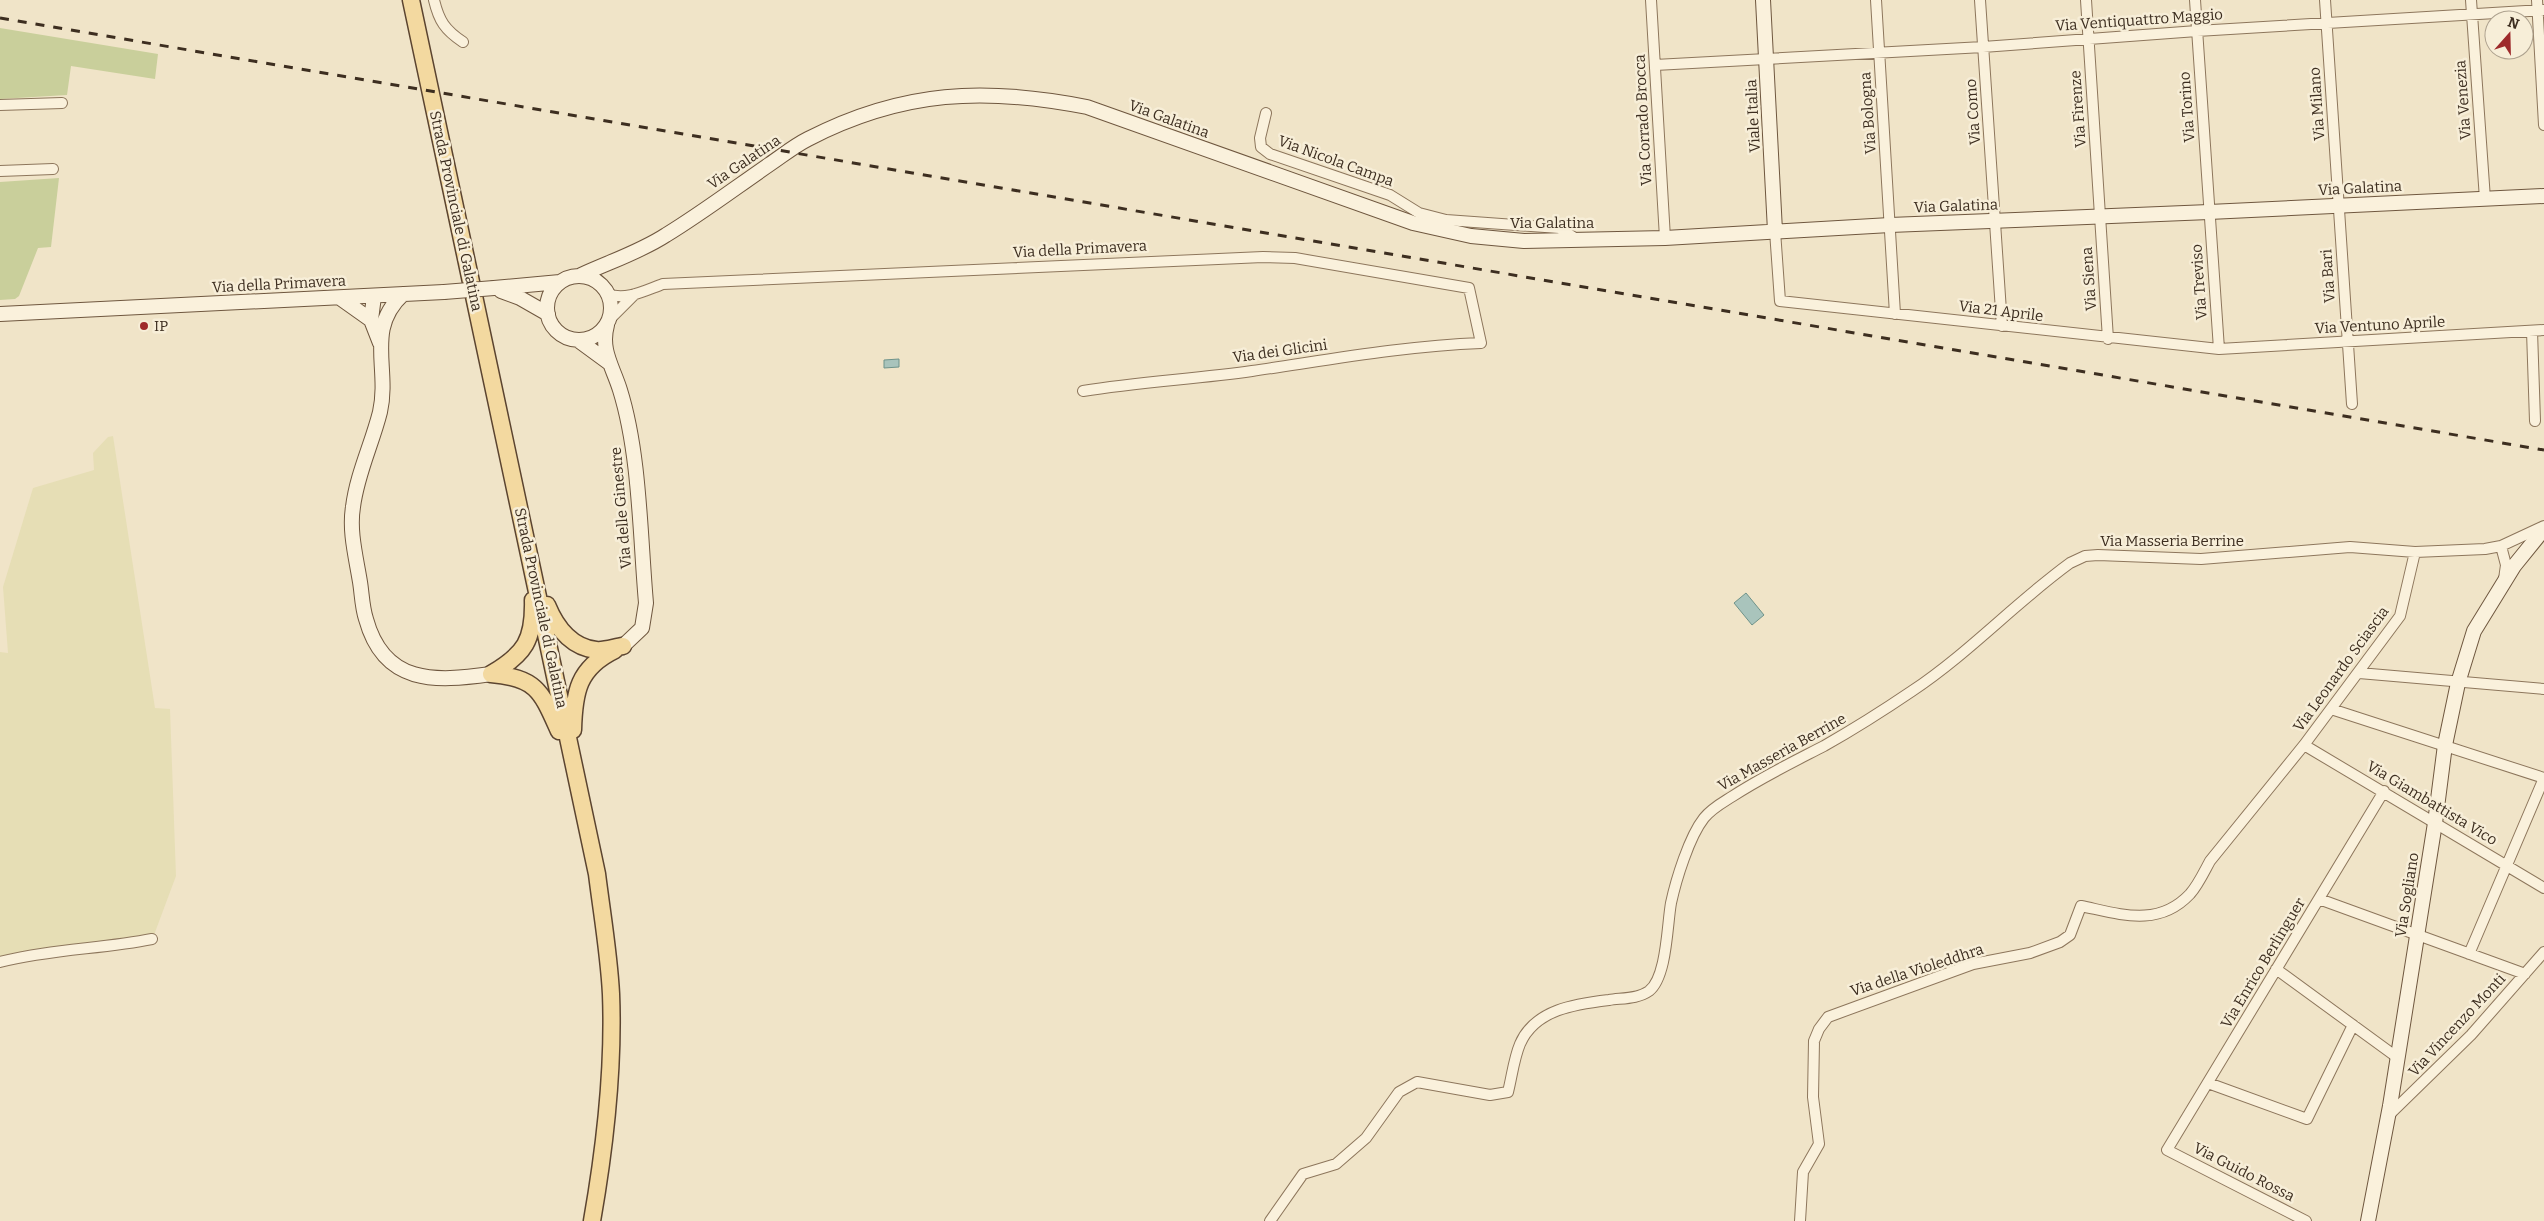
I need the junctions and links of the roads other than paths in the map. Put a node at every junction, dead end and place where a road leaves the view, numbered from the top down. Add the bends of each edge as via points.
1 (411, 0) edge
2 (434, 0) edge
3 (1651, 0) edge
4 (1762, 0) edge
5 (1876, 0) edge
6 (1980, 0) edge
7 (2086, 0) edge
8 (2195, 0) edge
9 (2325, 0) edge
10 (2471, 0) edge
11 (2540, 6) edge
12 (2472, 13) junction
13 (2327, 23) junction
14 (2197, 31) junction
15 (2089, 39) junction
16 (463, 42) dead end
17 (1983, 47) junction
18 (1879, 52) junction
19 (1766, 60) junction
20 (1655, 65) junction
21 (62, 103) dead end
22 (0, 106) edge
23 (1266, 113) dead end
24 (2544, 125) edge
25 (54, 169) dead end
26 (0, 171) edge
27 (2544, 196) edge
28 (2485, 199) junction
29 (2338, 206) junction
30 (2209, 212) junction
31 (2100, 217) junction
32 (1995, 221) junction
33 (1890, 224) junction
34 (1775, 231) junction
35 (1664, 238) junction
36 (1578, 240) junction
37 (624, 257) junction
38 (581, 276) junction
39 (560, 282) junction
40 (494, 288) junction
41 (605, 289) junction
42 (403, 294) junction
43 (635, 294) junction
44 (374, 296) junction
45 (340, 298) junction
46 (0, 314) edge
47 (548, 314) junction
48 (1895, 314) junction
49 (378, 319) junction
50 (608, 322) junction
51 (2002, 326) junction
52 (2544, 330) edge
53 (2532, 331) junction
54 (2108, 339) junction
55 (578, 340) junction
56 (2348, 342) junction
57 (1481, 343) joint
58 (2218, 349) junction
59 (608, 362) junction
60 (1082, 391) dead end
61 (2352, 404) dead end
62 (2535, 421) dead end
63 (2544, 528) edge
64 (2501, 546) junction
65 (2415, 552) junction
66 (531, 563) junction
67 (2504, 582) junction
68 (623, 646) junction
69 (491, 674) junction
70 (2360, 674) junction
71 (2458, 683) junction
72 (2544, 689) edge
73 (2331, 708) junction
74 (2304, 745) junction
75 (2445, 746) junction
76 (572, 758) junction
77 (2544, 778) edge
78 (2384, 791) junction
79 (2435, 822) junction
80 (2507, 866) junction
81 (2544, 888) edge
82 (2319, 899) junction
83 (2418, 936) junction
84 (152, 939) dead end
85 (2544, 952) edge
86 (2469, 954) junction
87 (0, 962) edge
88 (2276, 969) junction
89 (2525, 974) junction
90 (2353, 1026) junction
91 (2398, 1058) junction
92 (2208, 1083) junction
93 (2388, 1116) junction
94 (2167, 1150) joint
95 (2369, 1220) edge
96 (592, 1221) edge
97 (1270, 1221) edge
98 (1800, 1221) edge
99 (2306, 1221) edge

1 - 66 main road, Strada Provinciale di Galatina
2 - 16 street via 438,19 447,31
3 - 20 street, Via Corrado Brocca
4 - 19 street, Viale Italia
5 - 18 street, Via Bologna
6 - 17 street, Via Como
7 - 15 street, Via Firenze
8 - 14 street, Via Torino
9 - 13 street, Via Milano
10 - 12 street, Via Venezia
11 - 12 street, Via Ventiquattro Maggio
11 - 24 street
12 - 13 street, Via Ventiquattro Maggio
12 - 28 street, Via Venezia
13 - 14 street, Via Ventiquattro Maggio
13 - 29 street, Via Milano
14 - 15 street, Via Ventiquattro Maggio
14 - 30 street, Via Torino
15 - 17 street, Via Ventiquattro Maggio
15 - 31 street, Via Firenze
17 - 18 street, Via Ventiquattro Maggio
17 - 32 street, Via Como
18 - 19 street, Via Ventiquattro Maggio
18 - 33 street, Via Bologna
19 - 20 street, Via Ventiquattro Maggio
19 - 34 street, Viale Italia
20 - 35 street, Via Corrado Brocca
21 - 22 street
23 - 36 street, Via Nicola Campa via 1260,138 1261,147 1270,154 1390,195 1428,216 1559,228
25 - 26 street
27 - 28 street, Via Galatina
28 - 29 street, Via Galatina
29 - 30 street, Via Galatina
29 - 56 street, Via Bari
30 - 31 street, Via Galatina
30 - 58 street, Via Treviso
31 - 32 street, Via Galatina
31 - 54 street, Via Siena
32 - 33 street, Via Galatina
32 - 51 street, Via Como
33 - 34 street, Via Galatina
33 - 48 street, Via Bologna
34 - 35 street, Via Galatina
34 - 48 street, Via 21 Aprile via 1780,301
35 - 36 street, Via Galatina
36 - 37 street, Via Galatina via 1524,242 1471,236 1413,224 1088,107 998,94 950,96 897,104 806,139 666,236
37 - 38 street, Via Galatina
37 - 41 street, Via Galatina via 608,273
38 - 39 street, Via della Primavera
38 - 41 street, Via della Primavera via 592,278
39 - 40 street, Via della Primavera
39 - 47 street via 549,296
40 - 42 street, Via della Primavera, bridge
40 - 47 street, Via della Primavera
41 - 43 street, Via della Primavera via 617,297
41 - 50 street via 612,306
42 - 44 street, Via della Primavera
42 - 49 street
43 - 50 street, Via della Primavera
43 - 57 street, Via della Primavera via 663,284 1253,257 1295,258 1469,288
44 - 45 street, Via della Primavera
44 - 49 street
45 - 46 street, Via della Primavera
45 - 49 street
47 - 55 street, Via della Primavera via 556,330
48 - 51 street, Via 21 Aprile
49 - 69 street via 383,381 380,410 352,507 352,537 365,619 374,643 387,660 405,672 422,678 452,680
50 - 55 street, Via della Primavera via 597,334
50 - 59 street, Via delle Ginestre via 603,338
51 - 54 street, Via 21 Aprile
52 - 53 street, Via Ventuno Aprile
53 - 56 street, Via Ventuno Aprile
53 - 62 street
54 - 58 street, Via 21 Aprile
55 - 59 street, Via delle Ginestre
56 - 58 street, Via Ventuno Aprile
56 - 61 street, Via Bari
57 - 60 street, Via dei Glicini via 1434,345
59 - 68 street, Via delle Ginestre via 620,388 630,426 646,603 642,628
63 - 64 street, Via Sogliano
63 - 67 street, Via Sogliano
64 - 65 street, Via Masseria Berrine
64 - 67 street via 2506,565
65 - 70 street, Via Leonardo Sciascia via 2400,616
65 - 97 street, Via Masseria Berrine via 2350,547 2201,559 2098,555 2085,556 2070,563 1961,655 1914,690 1865,722 1760,778 1714,808 1702,820 1680,872 1662,964 1657,980 1649,990 1635,997 1571,1004 1541,1020 1527,1031 1520,1044 1508,1092 1490,1095 1417,1082 1405,1088 1366,1138 1336,1164 1303,1174
66 - 68 main road via 554,623 572,642 596,650
66 - 69 main road via 533,613 530,637 512,662
66 - 76 main road, Strada Provinciale di Galatina
67 - 71 street, Via Sogliano via 2474,631
68 - 76 main road via 604,655 586,670 576,691
69 - 76 main road via 515,676 535,688 547,702
70 - 71 street
70 - 73 street, Via Leonardo Sciascia
71 - 72 street
71 - 75 street, Via Sogliano
73 - 74 street, Via Leonardo Sciascia
73 - 75 street
74 - 78 street, Via Giambattista Vico
74 - 98 street, Via della Violeddhra via 2180,903 2163,912 2137,918 2081,906 2070,935 2060,942 1973,964 1828,1017 1814,1041 1813,1097 1819,1144 1803,1172
75 - 77 street
75 - 79 street, Via Sogliano
76 - 96 main road, Strada Provinciale di Galatina via 597,874 611,995 609,1096
77 - 80 street
78 - 79 street, Via Giambattista Vico
78 - 82 street, Via Enrico Berlinguer
79 - 80 street, Via Giambattista Vico
79 - 83 street, Via Sogliano
80 - 81 street, Via Giambattista Vico
80 - 86 street
82 - 83 street
82 - 88 street, Via Enrico Berlinguer
83 - 86 street
83 - 91 street, Via Sogliano
84 - 87 street
85 - 89 street, Via Vincenzo Monti
86 - 89 street
88 - 90 street
88 - 92 street, Via Enrico Berlinguer
89 - 93 street, Via Vincenzo Monti via 2471,1035
90 - 91 street
90 - 92 street via 2307,1119
91 - 93 street, Via Sogliano
92 - 94 street, Via Enrico Berlinguer
93 - 95 street, Via Sogliano
94 - 99 street, Via Guido Rossa

